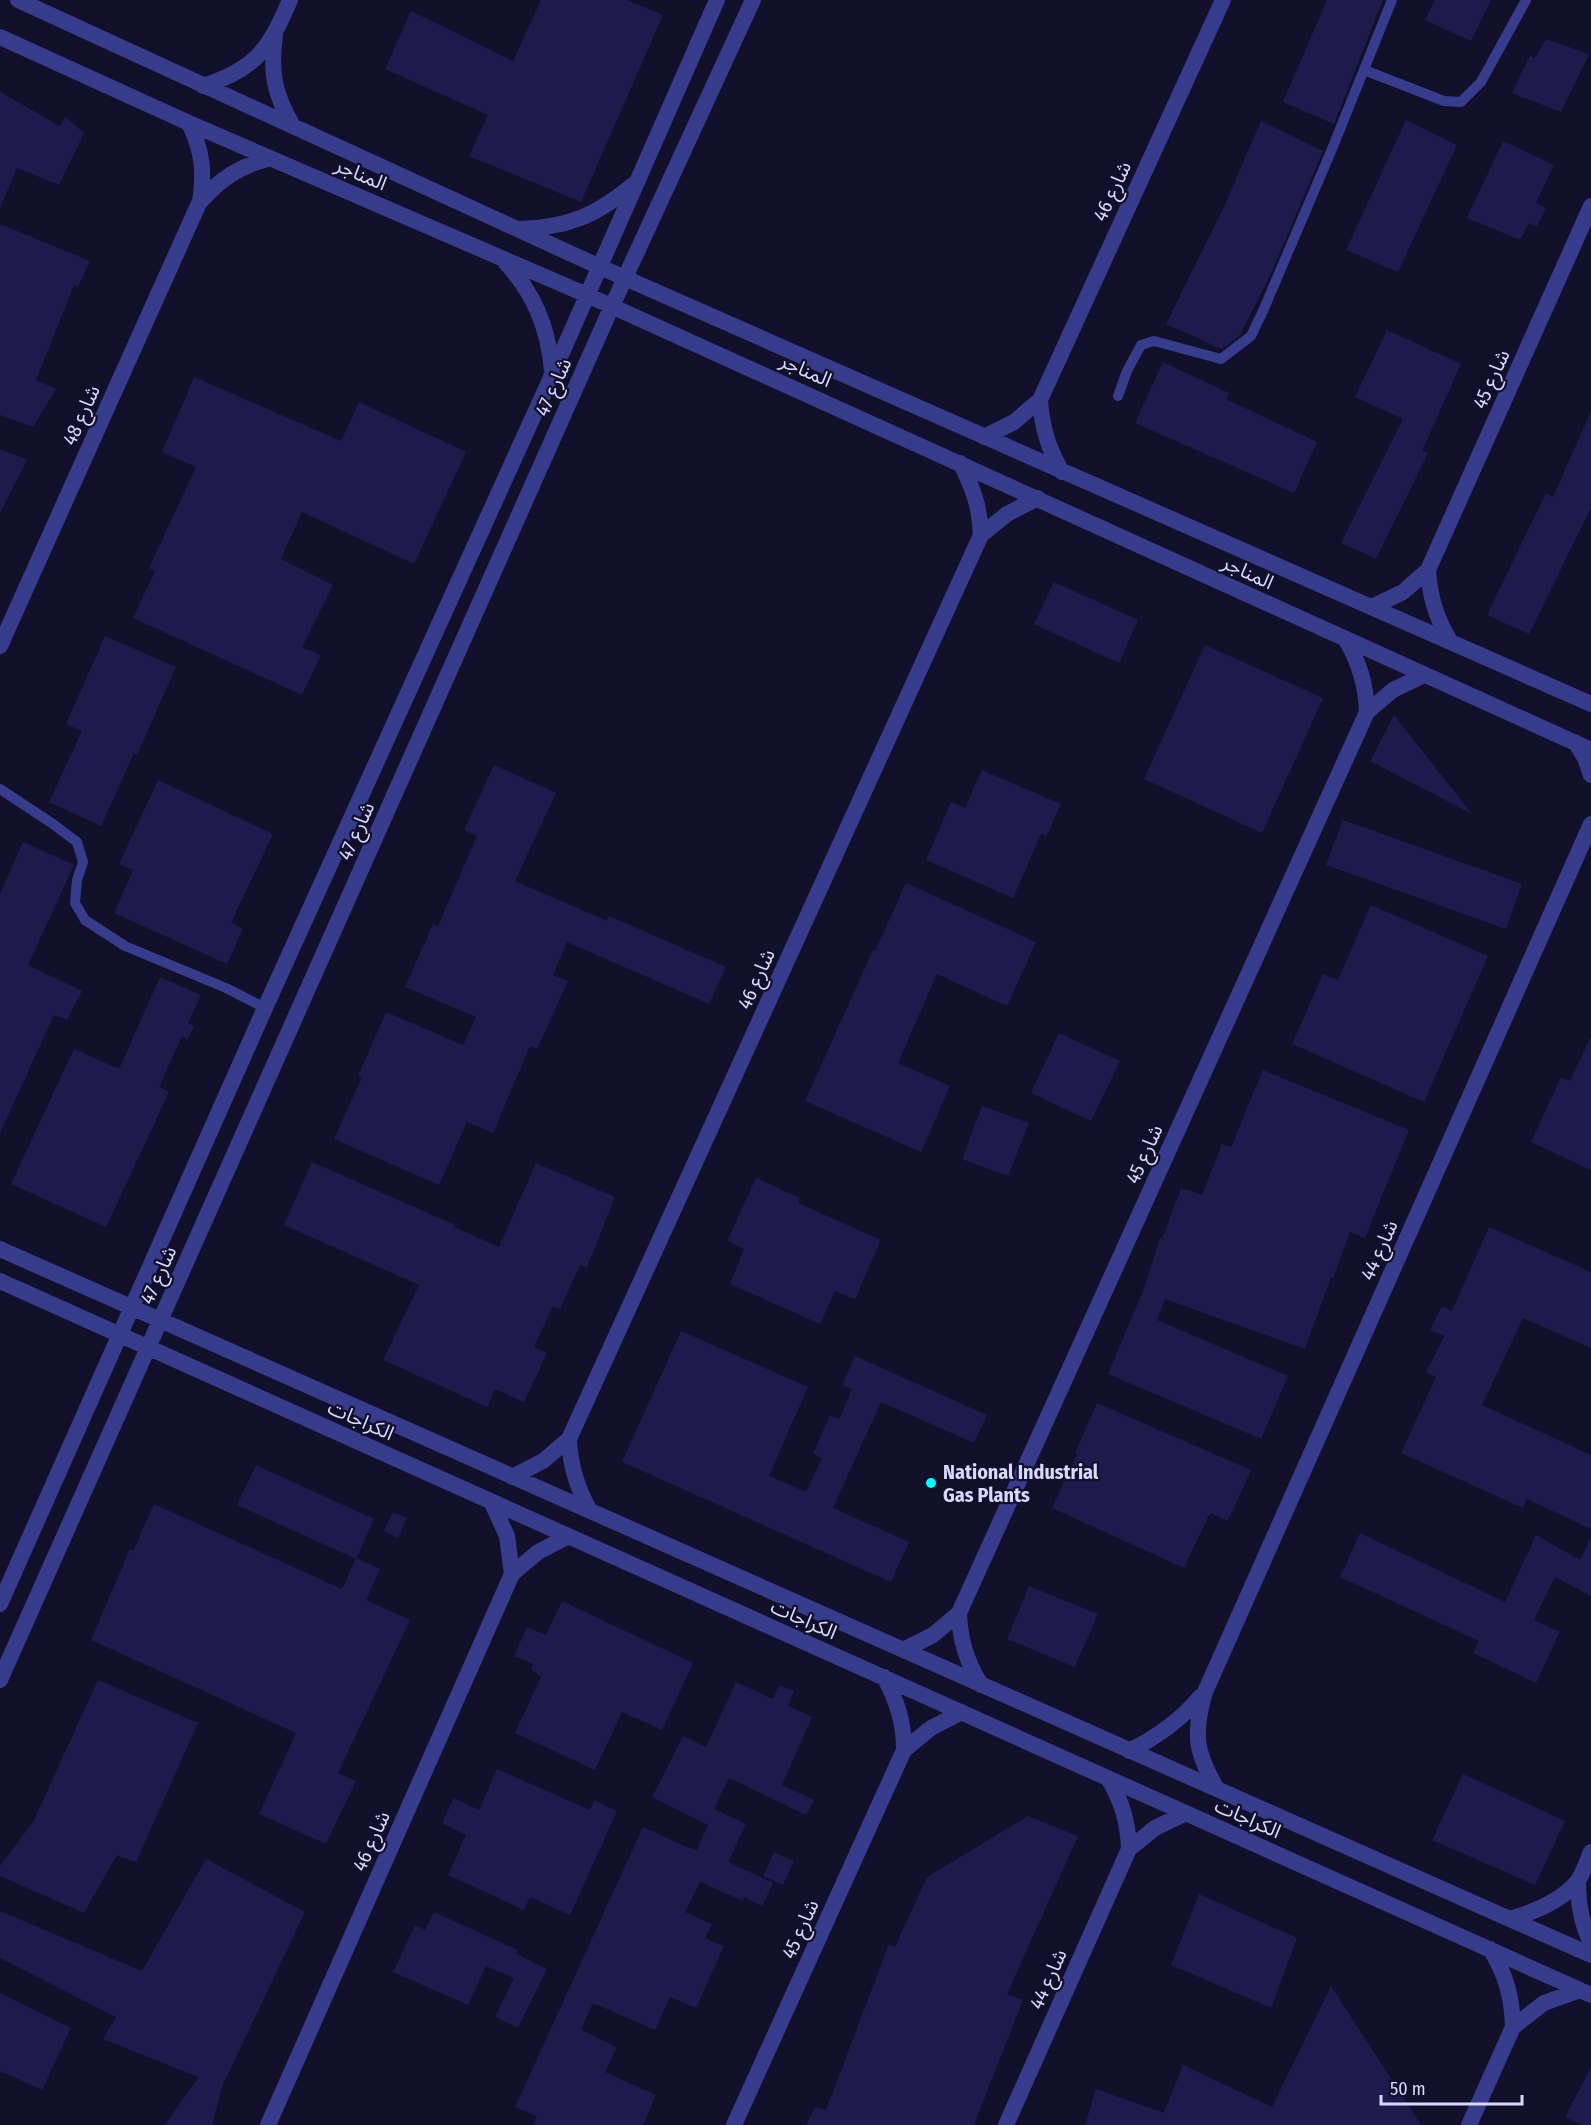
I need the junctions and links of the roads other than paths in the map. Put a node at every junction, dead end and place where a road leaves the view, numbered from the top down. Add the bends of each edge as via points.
1 (18, 0) edge
2 (290, 0) edge
3 (717, 0) edge
4 (753, 0) edge
5 (1223, 0) edge
6 (1392, 0) edge
7 (1526, 0) edge
8 (275, 35) junction
9 (0, 37) edge
10 (1364, 70) junction
11 (203, 86) junction
12 (189, 123) junction
13 (293, 126) junction
14 (270, 158) junction
15 (636, 183) junction
16 (200, 201) junction
17 (1591, 206) edge
18 (516, 230) junction
19 (503, 259) junction
20 (600, 267) junction
21 (626, 279) junction
22 (587, 295) junction
23 (612, 306) junction
24 (553, 374) junction
25 (1118, 396) dead end
26 (1040, 400) junction
27 (984, 437) junction
28 (960, 463) junction
29 (1062, 472) junction
30 (1038, 498) junction
31 (981, 536) junction
32 (1428, 570) junction
33 (1372, 607) junction
34 (1346, 640) junction
35 (1450, 642) junction
36 (0, 646) edge
37 (1424, 675) junction
38 (1591, 704) edge
39 (1366, 712) junction
40 (1575, 742) junction
41 (1591, 750) edge
42 (1591, 775) edge
43 (0, 789) edge
44 (1591, 824) edge
45 (265, 1008) junction
46 (0, 1249) edge
47 (0, 1281) edge
48 (133, 1308) junction
49 (160, 1320) junction
50 (121, 1336) junction
51 (148, 1347) junction
52 (569, 1439) junction
53 (513, 1477) junction
54 (491, 1501) junction
55 (590, 1511) junction
56 (569, 1536) junction
57 (512, 1574) junction
58 (0, 1604) edge
59 (959, 1613) junction
60 (903, 1650) junction
61 (884, 1677) junction
62 (0, 1680) edge
63 (981, 1685) junction
64 (1204, 1692) junction
65 (962, 1712) junction
66 (904, 1750) junction
67 (1129, 1751) junction
68 (1108, 1778) junction
69 (1217, 1789) junction
70 (1186, 1813) junction
71 (1129, 1850) junction
72 (1591, 1852) edge
73 (1578, 1881) junction
74 (1510, 1919) junction
75 (1591, 1943) edge
76 (1490, 1949) junction
77 (1591, 1955) edge
78 (1586, 1993) edge
79 (1513, 2027) junction
80 (268, 2125) edge
81 (734, 2125) edge
82 (1006, 2125) edge
83 (1469, 2125) edge

1 - 11 street, المناجر
2 - 8 street
3 - 15 street, شارع 47
4 - 21 street, شارع 47
5 - 26 street, شارع 46
6 - 10 lane
7 - 10 lane via 1481,82 1461,102 1444,101
8 - 11 street via 244,68
8 - 13 street via 274,82
9 - 12 street, المناجر
10 - 25 lane via 1251,336 1221,359 1154,340 1141,345
11 - 13 street, المناجر
12 - 14 street, المناجر
12 - 16 street, شارع 48 via 202,161
13 - 18 street, المناجر
14 - 16 street, شارع 48 via 231,173
14 - 19 street, المناجر
15 - 18 street via 610,204 581,219 549,228
15 - 20 street, شارع 47
16 - 36 street, شارع 48
17 - 32 street, شارع 45
18 - 20 street, المناجر
19 - 22 street, المناجر
19 - 24 street via 520,278 540,315
20 - 21 street, المناجر
20 - 22 street, شارع 47
21 - 23 street, شارع 47
21 - 27 street, المناجر
22 - 23 street, المناجر
22 - 24 street, شارع 47
23 - 28 street, المناجر
23 - 49 street, شارع 47
24 - 45 street, شارع 47
26 - 27 street, شارع 46 via 1014,422
26 - 29 street via 1045,437
27 - 29 street, المناجر
28 - 30 street, المناجر
28 - 31 street via 976,497
29 - 33 street, المناجر
30 - 31 street, شارع 46 via 1007,513
30 - 34 street, المناجر
31 - 52 street, شارع 46
32 - 33 street, شارع 45 via 1403,592
32 - 35 street via 1433,608
33 - 35 street, المناجر
34 - 37 street, المناجر
34 - 39 street, شارع 45 via 1362,674
35 - 38 street, المناجر
37 - 39 street, شارع 45 via 1393,690
37 - 40 street, المناجر
39 - 59 street, شارع 45
40 - 41 street, المناجر
40 - 42 street
43 - 45 lane via 77,842 83,862 75,903 85,920 125,946
44 - 64 street, شارع 44
45 - 48 street, شارع 47
46 - 48 street, الكراجات
47 - 50 street, الكراجات
48 - 49 street, الكراجات
48 - 50 street, شارع 47
49 - 51 street, شارع 47
49 - 53 street, الكراجات
50 - 51 street, الكراجات
50 - 58 street, شارع 47
51 - 54 street, الكراجات
51 - 62 street, شارع 47
52 - 53 street, شارع 46 via 543,1461
52 - 55 street via 574,1477
53 - 55 street, الكراجات
54 - 56 street, الكراجات
54 - 57 street via 507,1536
55 - 60 street, الكراجات
56 - 57 street, شارع 46 via 538,1552
56 - 61 street, الكراجات
57 - 80 street, شارع 46
59 - 60 street, شارع 45 via 933,1635
59 - 63 street via 964,1651
60 - 63 street, الكراجات
61 - 65 street, الكراجات
61 - 66 street, شارع 45 via 900,1712
63 - 67 street, الكراجات
64 - 67 street, شارع 44 via 1171,1726
64 - 69 street, شارع 44 via 1197,1716 1197,1742 1204,1767
65 - 66 street, شارع 45 via 931,1728
65 - 68 street, الكراجات
66 - 81 street, شارع 45
67 - 69 street, الكراجات
68 - 70 street, الكراجات
68 - 71 street, شارع 44 via 1125,1812
69 - 74 street, الكراجات
70 - 71 street, شارع 44 via 1155,1828
70 - 76 street, الكراجات
71 - 82 street, شارع 44
72 - 73 street
73 - 74 street via 1547,1905
73 - 75 street via 1582,1922
74 - 77 street, الكراجات
76 - 78 street, الكراجات
76 - 79 street via 1509,1986
78 - 79 street via 1544,2003
79 - 83 street

